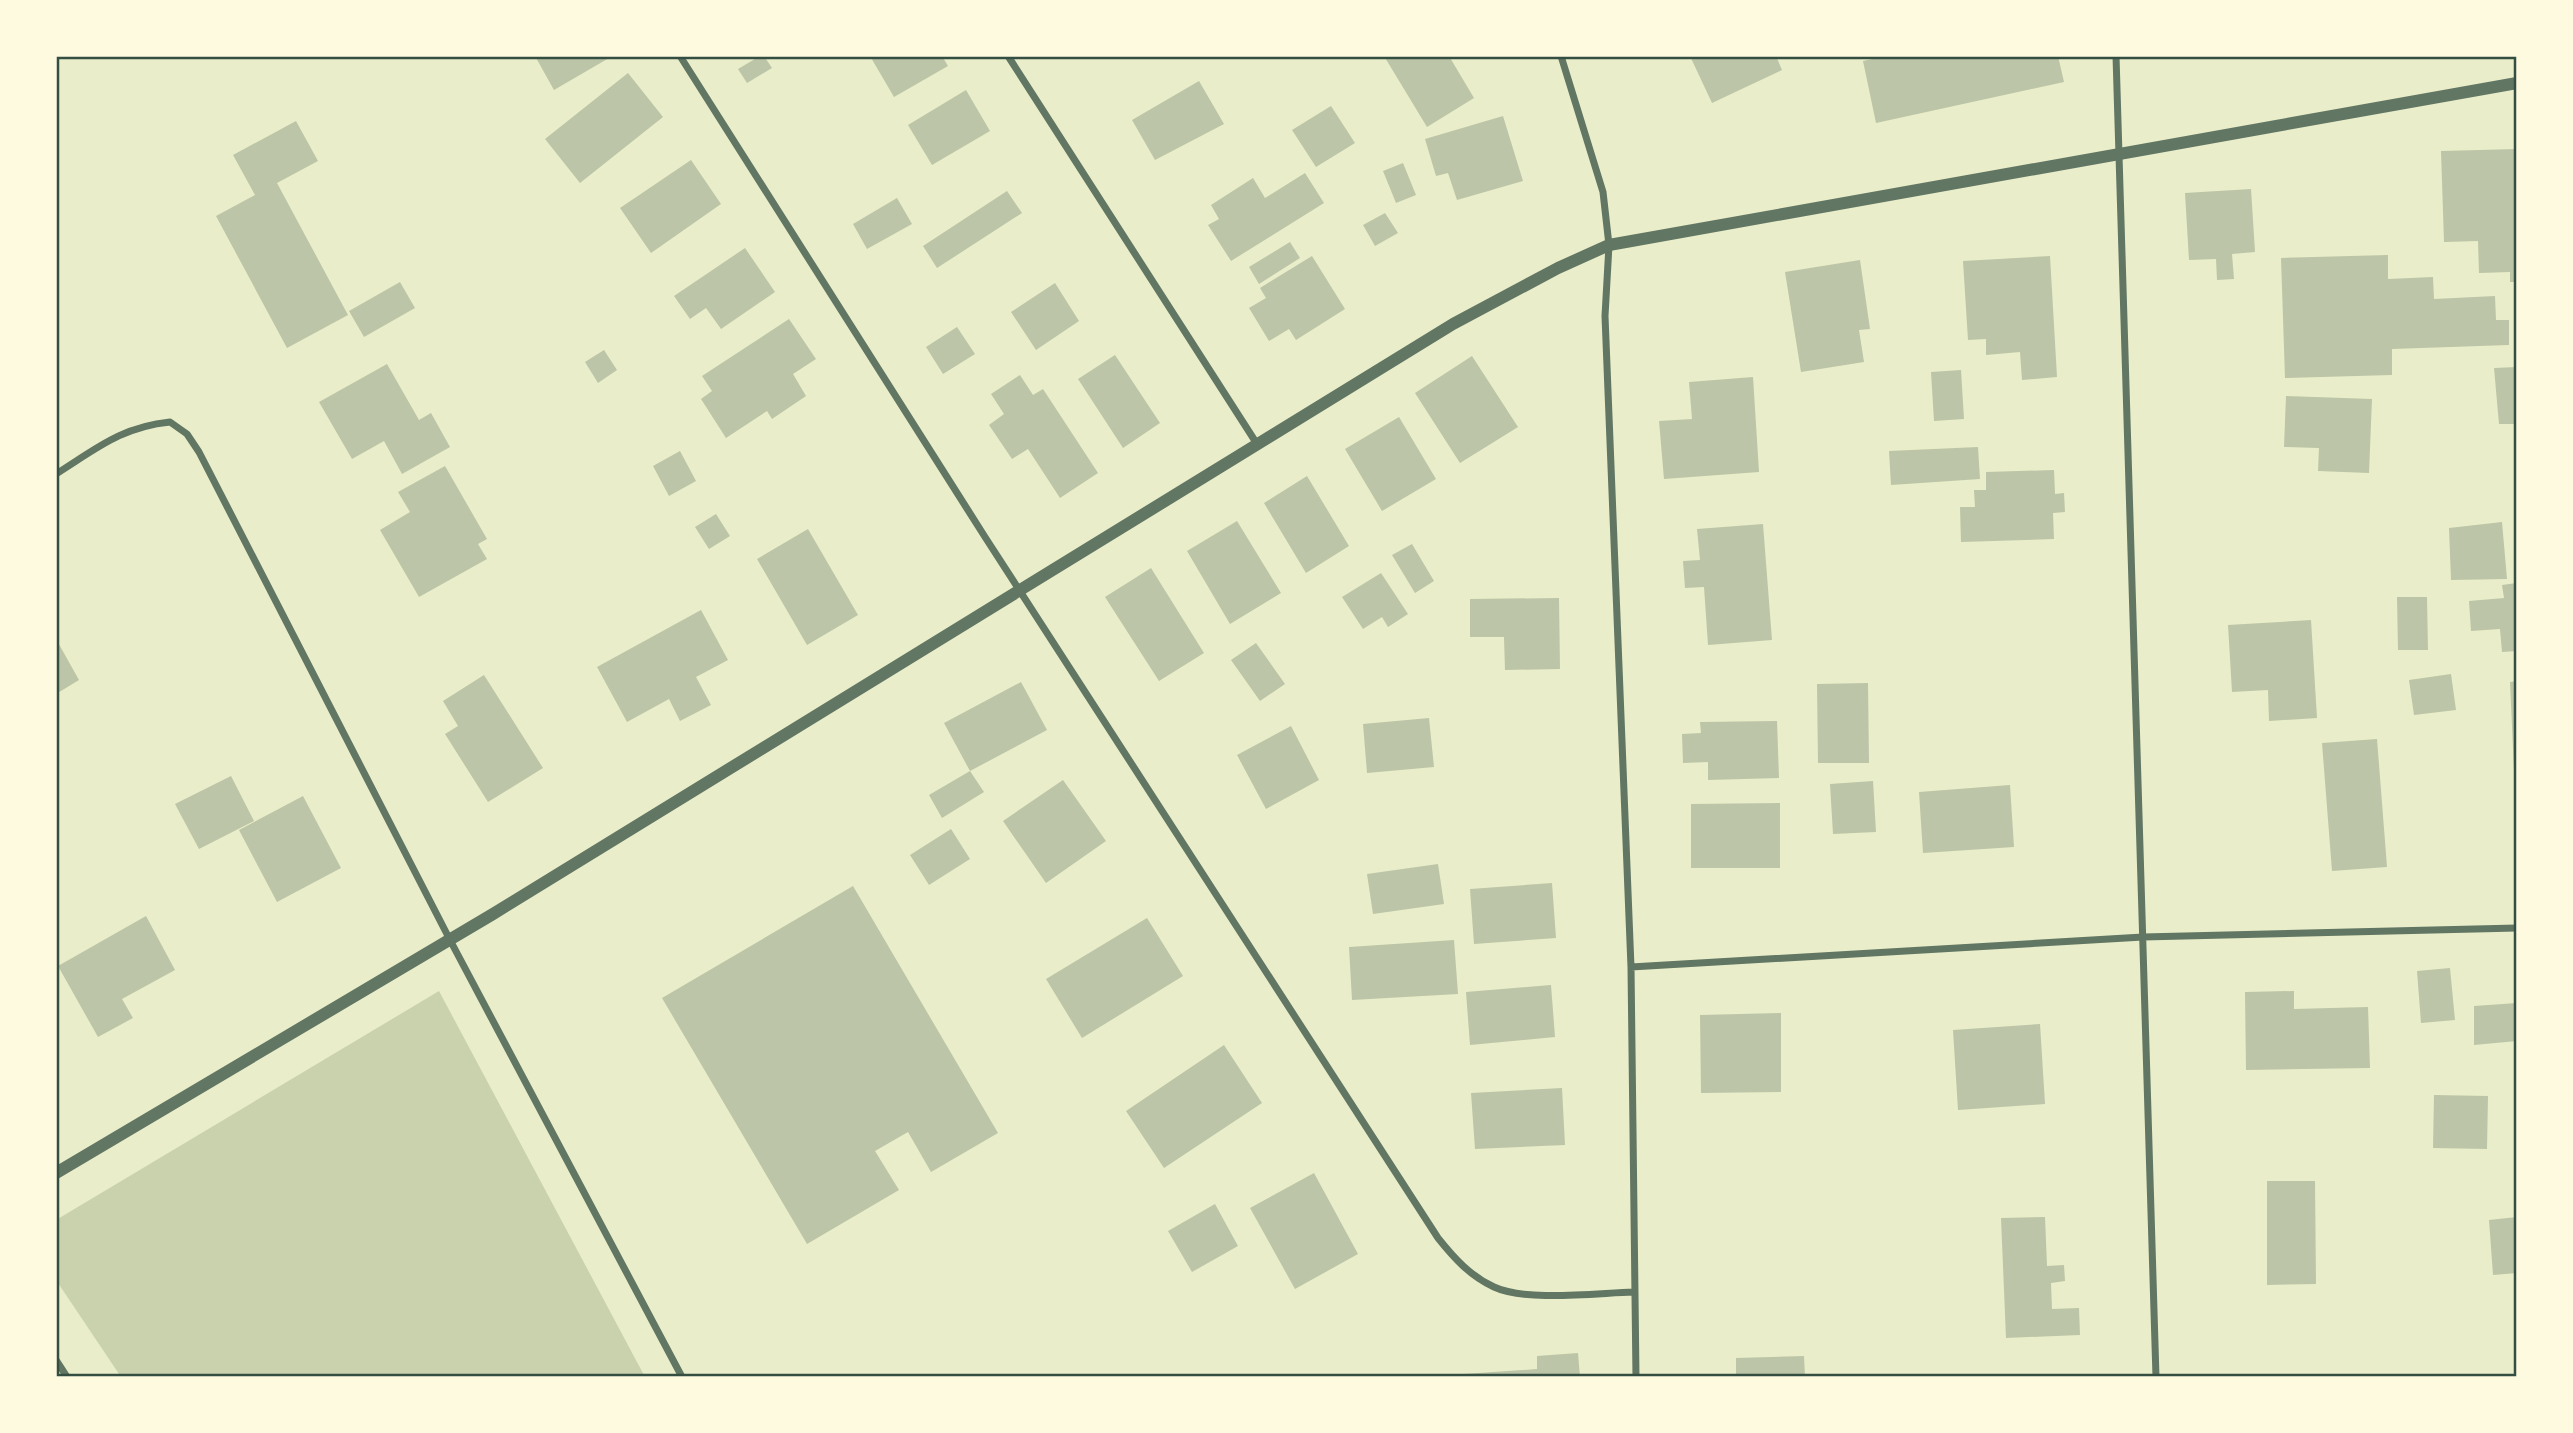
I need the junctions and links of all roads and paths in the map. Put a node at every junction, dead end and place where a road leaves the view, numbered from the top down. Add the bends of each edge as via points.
1 (680, 56) edge
2 (1008, 56) edge
3 (1561, 56) edge
4 (2116, 56) edge
5 (2517, 83) edge
6 (2119, 153) junction
7 (1609, 246) junction
8 (1257, 444) junction
9 (56, 474) edge
10 (1020, 590) junction
11 (2517, 929) edge
12 (2143, 937) junction
13 (450, 940) junction
14 (1630, 967) junction
15 (56, 1173) edge
16 (1633, 1292) junction
17 (56, 1360) edge
18 (67, 1377) edge
19 (682, 1377) edge
20 (1636, 1377) edge
21 (2156, 1377) edge

1 - 10 street
2 - 8 street
3 - 7 street via 1603,192
4 - 6 street
5 - 6 street
6 - 7 street
6 - 12 street
7 - 8 street via 1453,324
7 - 14 street via 1605,316
8 - 10 street
9 - 13 street via 127,430 146,424 170,422 187,434
10 - 13 street
10 - 16 street via 1455,1261 1496,1289 1522,1294
11 - 12 street
12 - 14 street
12 - 21 street
13 - 15 street
13 - 19 street
14 - 16 street
16 - 20 street
17 - 18 street

